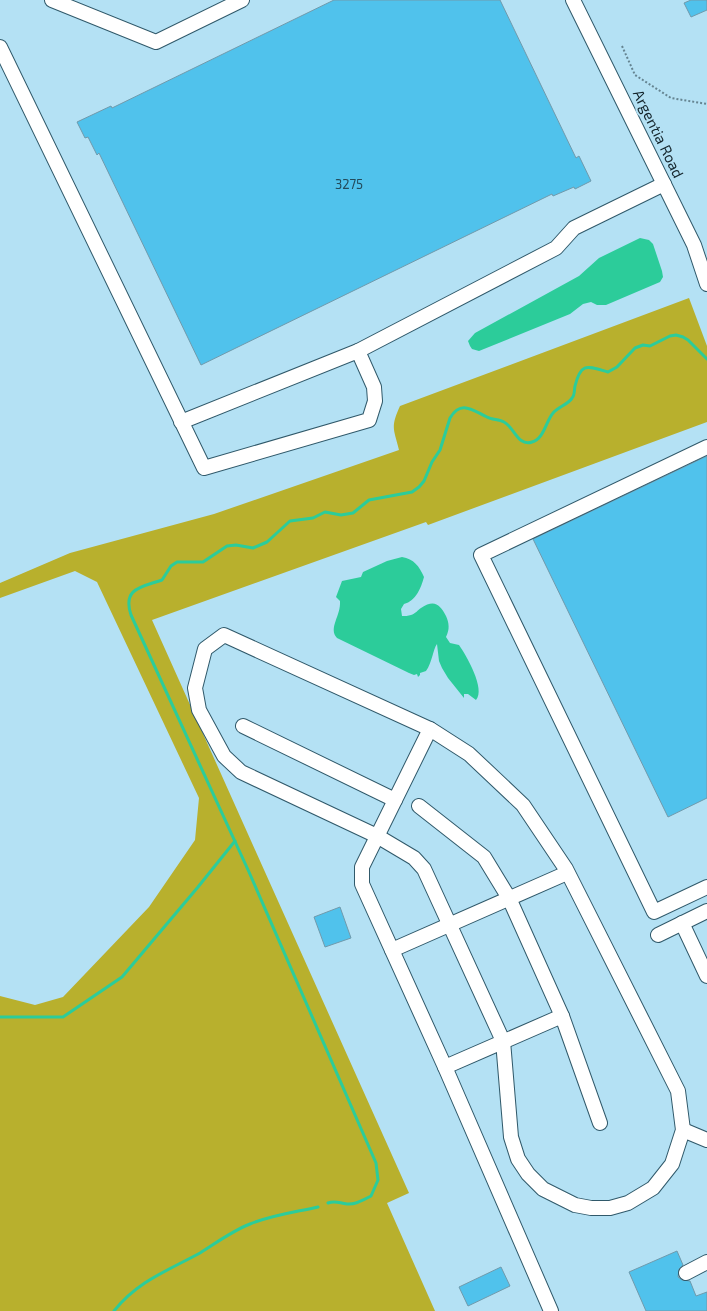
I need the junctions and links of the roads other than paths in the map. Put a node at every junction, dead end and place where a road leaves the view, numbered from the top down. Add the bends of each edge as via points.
1 (52, 0) edge
2 (242, 0) edge
3 (573, 0) edge
4 (0, 47) edge
5 (664, 184) junction
6 (707, 284) edge
7 (358, 351) junction
8 (182, 422) junction
9 (707, 447) edge
10 (243, 726) dead end
11 (430, 729) junction
12 (395, 800) junction
13 (419, 806) dead end
14 (377, 836) junction
15 (567, 873) junction
16 (707, 887) edge
17 (509, 898) junction
18 (707, 911) edge
19 (682, 923) junction
20 (449, 925) junction
21 (658, 934) dead end
22 (392, 950) junction
23 (707, 976) edge
24 (562, 1016) junction
25 (503, 1042) junction
26 (445, 1067) junction
27 (600, 1123) dead end
28 (683, 1130) junction
29 (707, 1140) edge
30 (707, 1262) edge
31 (686, 1272) dead end
32 (551, 1311) edge

1 - 2 street via 156,42
3 - 5 street, Argentia Road
4 - 8 street
5 - 6 street, Argentia Road via 694,245
5 - 7 street via 574,228 556,248
7 - 8 street
7 - 8 street via 374,387 375,401 369,420 204,468
9 - 16 street via 481,555 654,912
10 - 12 street
11 - 12 street
11 - 14 street via 224,635 205,649 195,688 199,710 224,756 241,772
11 - 15 street via 469,754 523,805
12 - 14 street
13 - 17 street via 484,857
14 - 20 street via 414,858 424,869
14 - 22 street via 362,867 362,884
15 - 17 street
15 - 28 street via 678,1091
17 - 20 street
17 - 24 street
18 - 19 street
19 - 21 street
19 - 23 street
20 - 22 street
20 - 25 street
22 - 26 street
24 - 25 street
24 - 27 street
25 - 26 street
25 - 28 street via 511,1137 518,1159 543,1189 558,1198 591,1208 610,1208 628,1203 653,1188 672,1164
26 - 32 street
28 - 29 street
30 - 31 street

